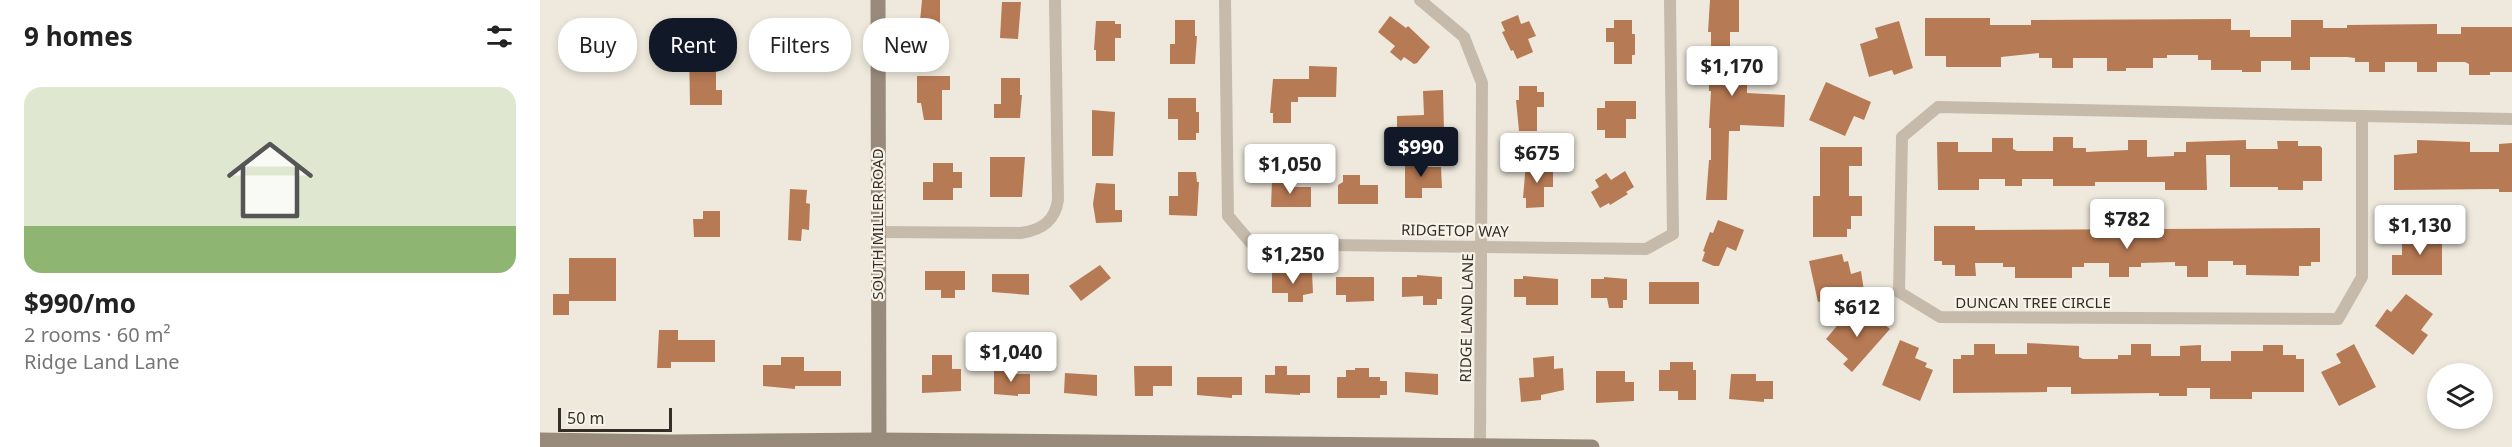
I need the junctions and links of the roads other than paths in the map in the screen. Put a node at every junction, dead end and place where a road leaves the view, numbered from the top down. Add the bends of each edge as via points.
1 (878, 0) edge
2 (1054, 0) edge
3 (1225, 0) edge
4 (1420, 0) edge
5 (1670, 0) edge
6 (2362, 116) junction
7 (2512, 119) edge
8 (878, 232) junction
9 (1482, 246) junction
10 (540, 440) edge
11 (879, 443) edge
12 (671, 444) edge
13 (1480, 444) junction
14 (1592, 447) edge

1 - 8 street, SOUTH MILLER ROAD
2 - 8 street via 1058,200 1052,218 1042,227 1021,234
3 - 9 street, RIDGETOP WAY via 1228,216 1252,244
4 - 9 street, RIDGE LAND LANE via 1464,38 1482,83
5 - 9 street, RIDGETOP WAY via 1673,234 1646,249
6 - 6 street, DUNCAN TREE CIRCLE via 1938,107 1902,137 1899,292 1940,317 2338,319 2362,277
6 - 7 street, DUNCAN TREE CIRCLE
8 - 11 street, SOUTH MILLER ROAD
9 - 13 street, RIDGE LAND LANE
10 - 12 street
11 - 12 street
11 - 13 street
13 - 14 street

